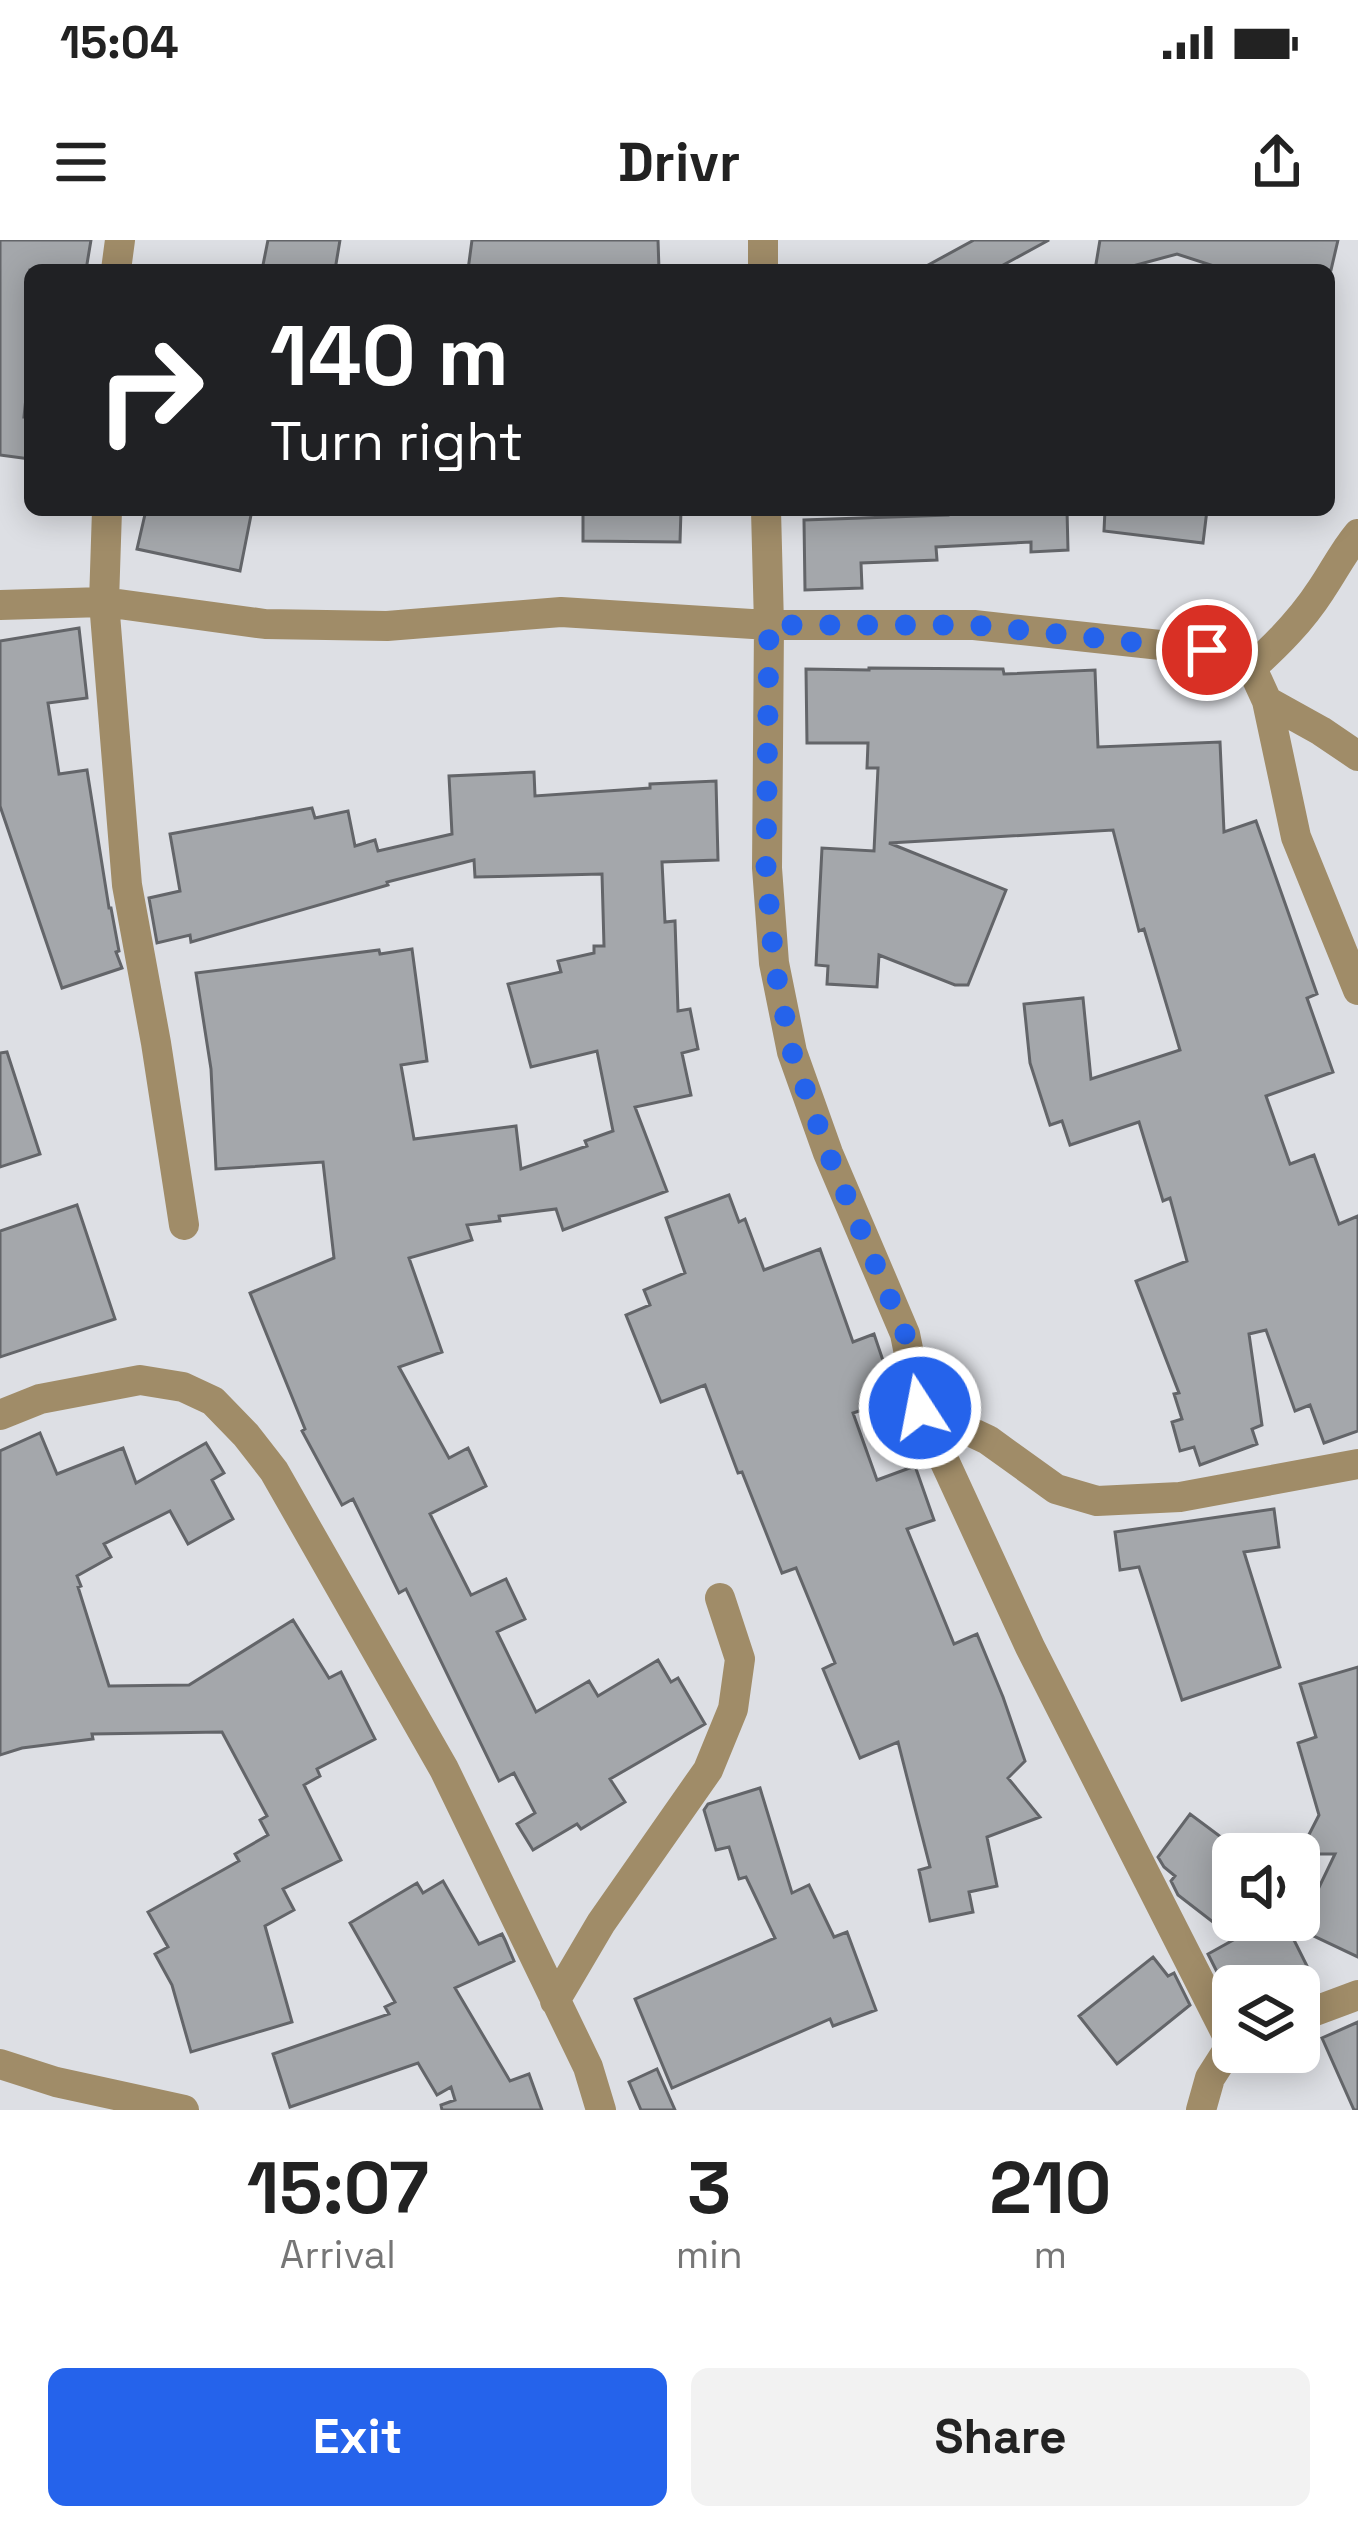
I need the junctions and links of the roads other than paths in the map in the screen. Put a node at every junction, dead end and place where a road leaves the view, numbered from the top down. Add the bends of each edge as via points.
1 (106, 516) edge
2 (766, 516) edge
3 (1358, 534) edge
4 (104, 602) junction
5 (0, 605) edge
6 (769, 625) junction
7 (1250, 669) junction
8 (1267, 701) junction
9 (1358, 756) edge
10 (1358, 990) edge
11 (184, 1226) dead end
12 (920, 1408) junction
13 (0, 1414) edge
14 (1358, 1464) edge
15 (720, 1598) dead end
16 (1358, 1995) edge
17 (555, 2001) junction
18 (1212, 2003) edge
19 (1320, 2009) edge
20 (0, 2064) edge
21 (1213, 2073) edge
22 (184, 2110) edge
23 (601, 2110) edge
24 (1201, 2110) edge

1 - 4 street
2 - 6 street
3 - 7 street via 1284,639
4 - 5 street
4 - 6 street via 265,624 386,626 561,612
4 - 11 street via 127,885
6 - 7 street via 974,625 1207,650
6 - 12 street via 766,868 774,963 792,1052 905,1334
7 - 8 street
8 - 9 street
8 - 10 street via 1296,836
12 - 14 street via 988,1440 1056,1489 1097,1501 1180,1497
12 - 18 street via 1030,1647
13 - 17 street via 140,1380 213,1401 246,1435 444,1769
15 - 17 street via 740,1659 733,1709 708,1770
16 - 19 street
17 - 23 street
20 - 22 street
21 - 24 street

